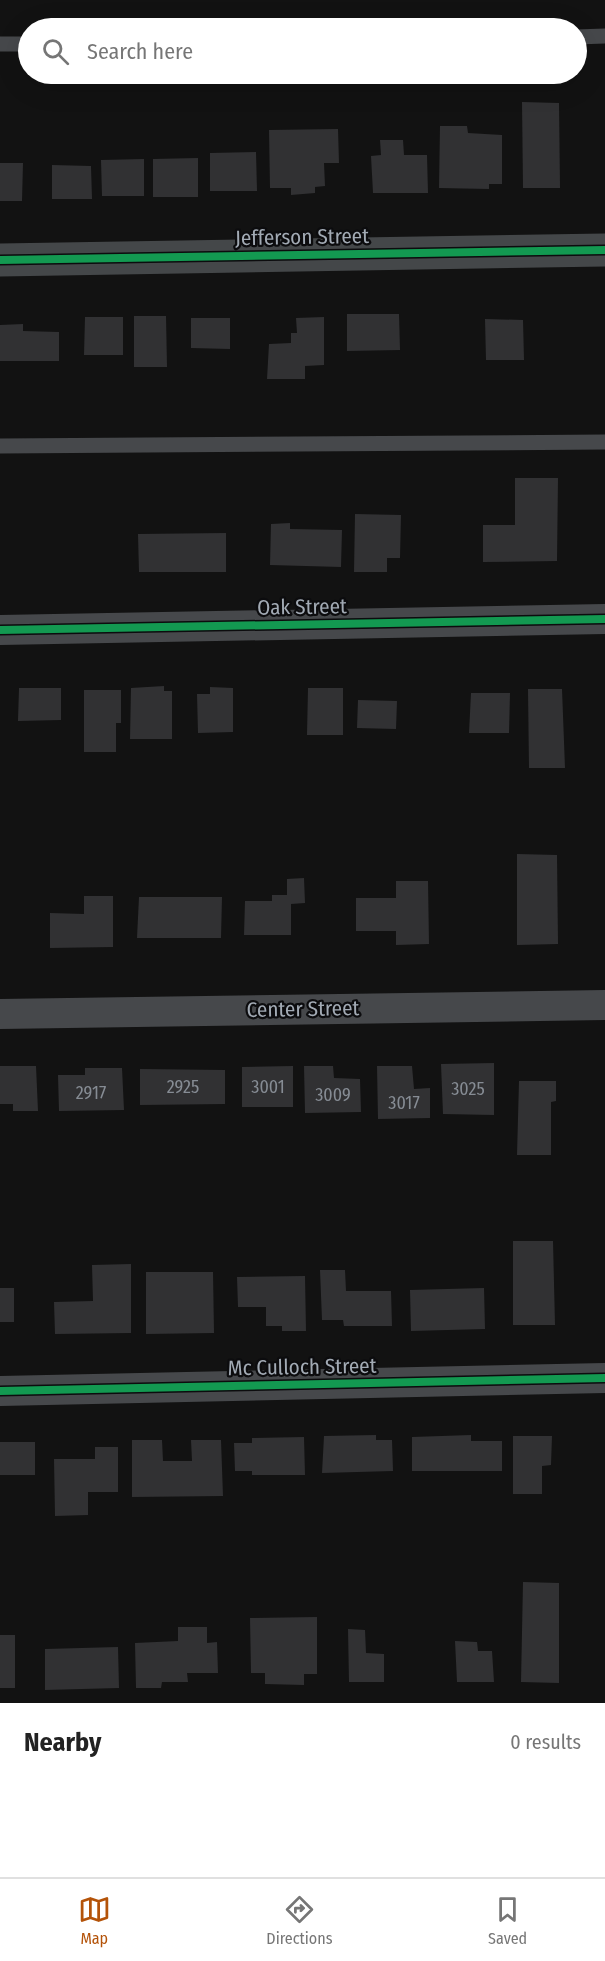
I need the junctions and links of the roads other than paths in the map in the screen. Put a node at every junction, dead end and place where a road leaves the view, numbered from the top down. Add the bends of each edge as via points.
1 (605, 36) edge
2 (587, 37) edge
3 (0, 44) edge
4 (18, 44) edge
5 (605, 250) edge
6 (0, 260) edge
7 (605, 442) edge
8 (0, 446) edge
9 (605, 619) edge
10 (0, 630) edge
11 (605, 1005) edge
12 (0, 1014) edge
13 (605, 1378) edge
14 (0, 1391) edge

1 - 2 lane
3 - 4 lane
5 - 6 street, Jefferson Street
7 - 8 lane
9 - 10 street, Oak Street
11 - 12 street, Center Street
13 - 14 street, Mc Culloch Street

